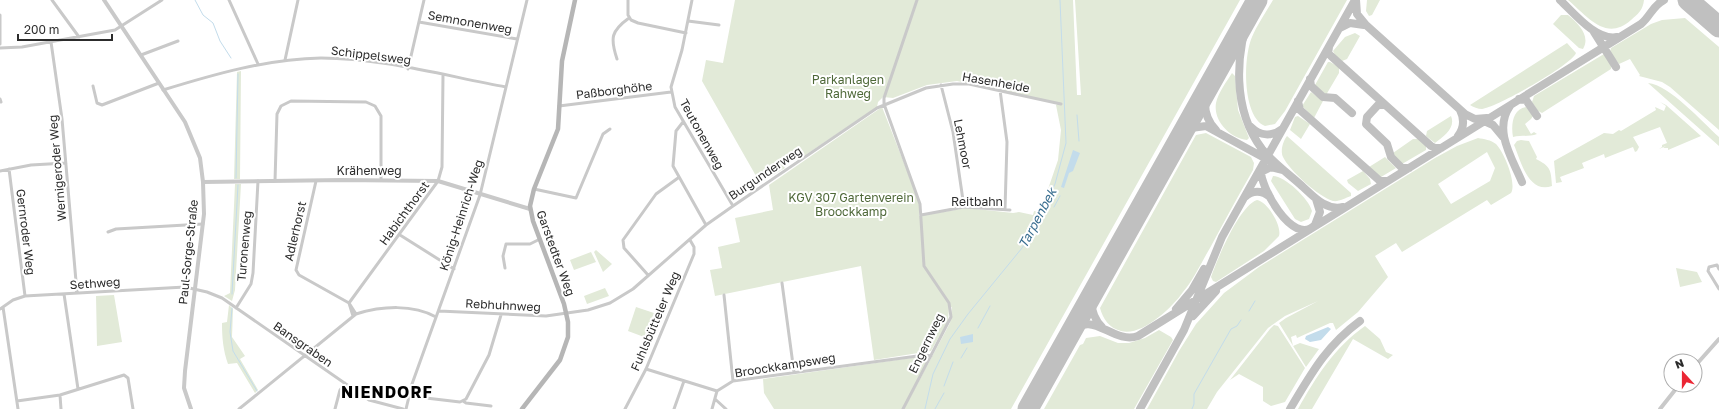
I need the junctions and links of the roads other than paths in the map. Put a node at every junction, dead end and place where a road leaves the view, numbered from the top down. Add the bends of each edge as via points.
1 (52, 0) edge
2 (104, 0) edge
3 (162, 0) edge
4 (229, 0) edge
5 (298, 0) edge
6 (424, 0) edge
7 (527, 0) edge
8 (575, 0) edge
9 (628, 0) edge
10 (692, 0) edge
11 (917, 0) edge
12 (0, 15) edge
13 (629, 18) junction
14 (688, 21) junction
15 (419, 22) junction
16 (719, 25) dead end
17 (121, 26) junction
18 (686, 33) junction
19 (79, 37) junction
20 (517, 39) junction
21 (178, 41) dead end
22 (50, 42) junction
23 (0, 44) edge
24 (0, 48) edge
25 (141, 56) junction
26 (617, 59) dead end
27 (286, 60) junction
28 (258, 64) junction
29 (408, 69) junction
30 (443, 75) junction
31 (159, 83) junction
32 (941, 85) junction
33 (93, 86) dead end
34 (506, 87) junction
35 (164, 90) junction
36 (1000, 90) junction
37 (671, 92) junction
38 (884, 104) junction
39 (1061, 104) dead end
40 (559, 106) junction
41 (683, 122) junction
42 (610, 129) dead end
43 (66, 163) junction
44 (9, 169) junction
45 (0, 171) edge
46 (678, 178) junction
47 (381, 180) junction
48 (258, 181) junction
49 (275, 181) junction
50 (316, 181) junction
51 (203, 182) junction
52 (438, 182) junction
53 (534, 189) junction
54 (480, 195) junction
55 (733, 206) junction
56 (964, 207) junction
57 (530, 209) junction
58 (1005, 209) junction
59 (1010, 210) dead end
60 (921, 215) junction
61 (203, 224) junction
62 (706, 225) junction
63 (108, 232) dead end
64 (400, 235) junction
65 (540, 239) junction
66 (690, 240) junction
67 (505, 268) dead end
68 (454, 269) junction
69 (1719, 269) edge
70 (648, 275) junction
71 (782, 283) dead end
72 (196, 289) junction
73 (1719, 289) edge
74 (77, 293) junction
75 (64, 294) junction
76 (724, 295) dead end
77 (25, 296) junction
78 (349, 303) junction
79 (1, 308) edge
80 (236, 308) junction
81 (439, 311) junction
82 (566, 313) junction
83 (355, 315) junction
84 (501, 315) junction
85 (436, 317) junction
86 (1719, 339) edge
87 (931, 356) junction
88 (305, 357) junction
89 (1703, 357) edge
90 (646, 369) junction
91 (794, 372) junction
92 (684, 381) junction
93 (733, 381) junction
94 (345, 383) junction
95 (78, 389) junction
96 (717, 391) junction
97 (1672, 393) edge
98 (60, 395) junction
99 (409, 396) junction
100 (715, 399) junction
101 (17, 401) junction
102 (463, 401) junction
103 (491, 406) dead end
104 (18, 409) edge
105 (62, 409) edge
106 (133, 409) edge
107 (191, 409) edge
108 (239, 409) edge
109 (335, 409) edge
110 (404, 409) edge
111 (522, 409) edge
112 (625, 409) edge
113 (674, 409) edge
114 (712, 409) edge
115 (726, 409) edge
116 (903, 409) edge
117 (1660, 409) edge

1 - 19 street
2 - 17 street, Paul-Sorge-Straße
3 - 17 street
4 - 28 street
5 - 27 street
6 - 15 street
7 - 20 street, König-Heinrich-Weg
8 - 40 main road, Garstedter Weg via 562,61
9 - 13 street
10 - 14 street, Teutonenweg
11 - 38 street
12 - 23 street
13 - 18 street via 638,24
13 - 26 street via 619,26 613,36
14 - 16 street
14 - 18 street, Teutonenweg
15 - 20 street, Semnonenweg
15 - 29 street
17 - 19 street via 114,30
17 - 25 street, Paul-Sorge-Straße
18 - 37 street, Teutonenweg
19 - 22 street
20 - 34 street, König-Heinrich-Weg
21 - 25 street
22 - 24 street
22 - 43 street, Wernigeroder Weg
25 - 31 street, Paul-Sorge-Straße
27 - 28 street, Schippelsweg
27 - 29 street, Schippelsweg via 345,59
28 - 35 street, Schippelsweg
29 - 30 street, Schippelsweg
30 - 34 street, Schippelsweg
30 - 52 street, Habichthorst via 442,167
31 - 33 street via 102,104 97,103
31 - 35 street, Paul-Sorge-Straße
32 - 36 street, Hasenheide via 969,84
32 - 38 street, Hasenheide
32 - 56 street, Lehmoor via 957,155
34 - 54 street, König-Heinrich-Weg
35 - 51 street, Paul-Sorge-Straße via 191,134 200,158
36 - 39 street, Hasenheide
36 - 58 street via 1007,142
37 - 40 street, Paßborghöhe
37 - 41 street, Teutonenweg
38 - 55 street, Burgunderweg
38 - 60 street, Engernweg via 919,200
40 - 53 main road, Garstedter Weg via 558,129
41 - 46 street via 677,128 673,166
41 - 55 street, Teutonenweg
42 - 53 street via 603,134 576,198
43 - 44 street
43 - 74 street, Wernigeroder Weg
44 - 45 street
44 - 77 street, Gernroder Weg
46 - 62 street
46 - 70 street via 656,194 623,240 624,248
47 - 49 street via 381,116 375,106 366,102 291,101 281,106 277,114
47 - 50 street, Krähenweg
47 - 52 street, Krähenweg
48 - 49 street, Krähenweg
48 - 51 street, Krähenweg
48 - 80 street, Turonenweg via 251,284
49 - 50 street, Krähenweg
50 - 78 street, Adlerhorst via 296,270 299,275
51 - 61 street, Paul-Sorge-Straße
52 - 54 street, Krähenweg
52 - 64 street, Habichthorst
53 - 57 main road, Garstedter Weg
54 - 57 street, Krähenweg
54 - 68 street, König-Heinrich-Weg
55 - 62 street, Burgunderweg
56 - 58 street, Reitbahn
56 - 60 street, Reitbahn
57 - 65 main road, Garstedter Weg
58 - 59 street, Reitbahn
60 - 87 street, Engernweg via 924,266 946,298 951,311 949,322
61 - 63 street via 116,229
61 - 72 street, Paul-Sorge-Straße
62 - 66 street, Burgunderweg
64 - 68 street
64 - 78 street, Habichthorst
65 - 67 street via 530,244 506,244 503,256
65 - 82 main road, Garstedter Weg
66 - 70 street, Burgunderweg
66 - 90 street, Fuhlsbütteler Weg via 694,254
68 - 81 street, König-Heinrich-Weg
69 - 73 street via 1717,264 1708,270
70 - 82 street, Burgunderweg via 610,303 593,309
71 - 91 street
72 - 74 street, Sethweg via 184,287
72 - 80 street, Bansgraben via 215,294
72 - 107 street, Paul-Sorge-Straße via 184,388
74 - 75 street, Sethweg
75 - 77 street, Sethweg
75 - 95 street
76 - 93 street
77 - 79 street, Sethweg
78 - 83 street
79 - 101 street
80 - 88 street, Bansgraben
81 - 84 street, Rebhuhnweg
81 - 85 street, König-Heinrich-Weg
82 - 84 street, Rebhuhnweg via 539,316
82 - 111 main road, Garstedter Weg via 568,337 562,356
83 - 85 street via 375,309 393,308 420,310
83 - 88 street
84 - 102 street via 489,356
85 - 99 street, König-Heinrich-Weg
86 - 89 street
87 - 91 street, Broockkampsweg via 925,354
87 - 116 street, Engernweg
88 - 94 street, Bansgraben
88 - 108 street
90 - 92 street
90 - 112 street, Fuhlsbütteler Weg
91 - 93 street, Broockkampsweg
92 - 96 street
92 - 113 street
93 - 96 street, Broockkampsweg
94 - 109 street via 340,390
94 - 110 street, Bansgraben via 369,400
95 - 98 street
95 - 106 street via 126,375
96 - 100 street
97 - 117 street
98 - 101 street
98 - 105 street
99 - 102 street
99 - 110 street, König-Heinrich-Weg
100 - 114 street
100 - 115 street
101 - 104 street
102 - 103 street via 466,404

